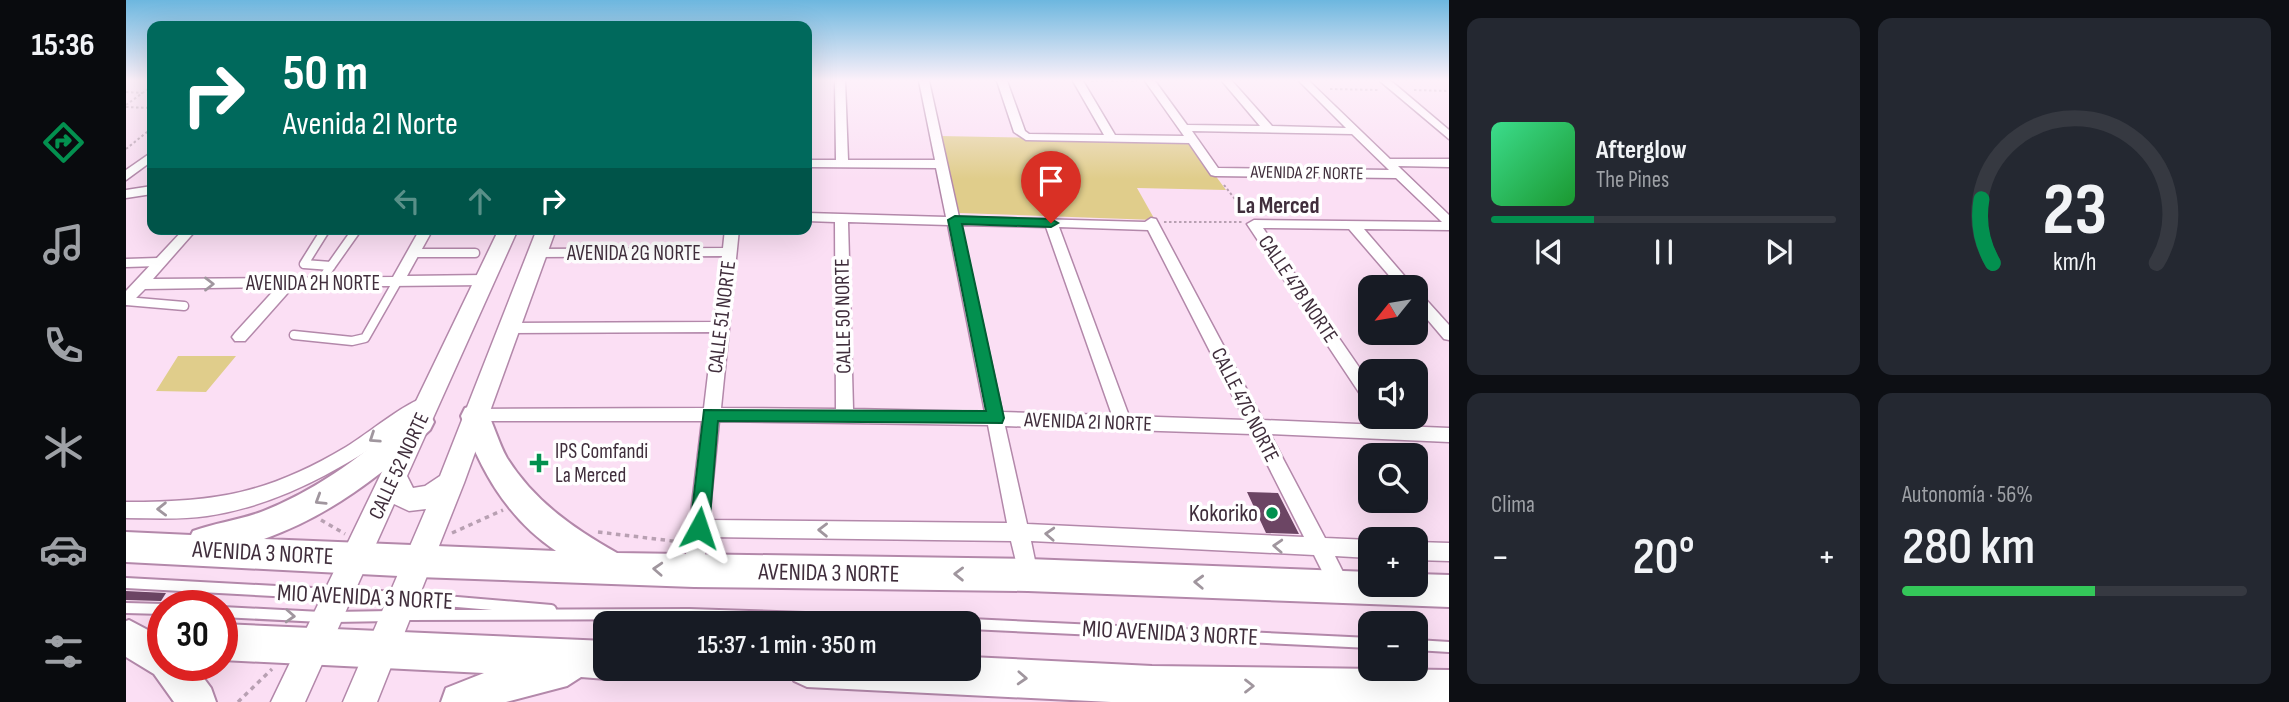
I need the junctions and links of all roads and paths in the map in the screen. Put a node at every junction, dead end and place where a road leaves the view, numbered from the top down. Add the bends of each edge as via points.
1 (841, 114) edge
2 (931, 114) edge
3 (1014, 114) edge
4 (1097, 114) edge
5 (1174, 114) edge
6 (1255, 114) edge
7 (1337, 114) edge
8 (1423, 114) edge
9 (1184, 128) junction
10 (1268, 129) junction
11 (1355, 131) junction
12 (147, 132) edge
13 (1449, 136) edge
14 (1111, 138) junction
15 (1192, 140) junction
16 (126, 149) edge
17 (147, 159) edge
18 (1387, 162) junction
19 (1449, 163) edge
20 (812, 164) edge
21 (842, 164) junction
22 (942, 164) junction
23 (1215, 172) junction
24 (1400, 174) junction
25 (126, 176) edge
26 (147, 191) edge
27 (126, 194) edge
28 (812, 217) edge
29 (841, 217) junction
30 (1447, 219) edge
31 (955, 220) junction
32 (1051, 223) junction
33 (1253, 223) junction
34 (1151, 224) junction
35 (1354, 226) junction
36 (185, 235) edge
37 (322, 235) edge
38 (353, 235) edge
39 (424, 235) edge
40 (506, 235) edge
41 (546, 235) edge
42 (731, 235) edge
43 (729, 252) junction
44 (414, 253) junction
45 (475, 253) dead end
46 (538, 253) junction
47 (126, 262) edge
48 (158, 262) junction
49 (331, 266) junction
50 (1397, 275) edge
51 (485, 280) junction
52 (397, 282) junction
53 (319, 283) junction
54 (141, 284) junction
55 (288, 284) junction
56 (126, 300) edge
57 (184, 306) dead end
58 (1428, 311) edge
59 (510, 327) junction
60 (721, 327) junction
61 (294, 335) dead end
62 (1449, 335) edge
63 (240, 337) dead end
64 (1358, 378) edge
65 (425, 411) junction
66 (710, 414) junction
67 (845, 415) junction
68 (475, 416) junction
69 (996, 418) junction
70 (1123, 424) junction
71 (1258, 428) junction
72 (1393, 429) edge
73 (1395, 432) junction
74 (1449, 435) edge
75 (394, 476) junction
76 (451, 483) junction
77 (126, 510) edge
78 (699, 528) junction
79 (1019, 533) junction
80 (126, 547) edge
81 (169, 548) junction
82 (1318, 548) junction
83 (1358, 549) edge
84 (1428, 551) edge
85 (1449, 552) edge
86 (356, 558) junction
87 (418, 562) junction
88 (612, 567) junction
89 (694, 571) junction
90 (1028, 575) junction
91 (126, 583) edge
92 (1341, 588) junction
93 (1449, 591) edge
94 (400, 607) junction
95 (238, 613) edge
96 (593, 614) edge
97 (593, 614) edge
98 (327, 619) junction
99 (981, 625) edge
100 (238, 638) edge
101 (1358, 642) edge
102 (1428, 646) edge
103 (1449, 647) edge
104 (382, 650) junction
105 (593, 660) edge
106 (593, 661) edge
107 (277, 664) dead end
108 (183, 681) edge
109 (912, 681) edge
110 (977, 689) edge
111 (1449, 689) edge
112 (1155, 693) edge
113 (1359, 694) edge
114 (197, 702) edge
115 (239, 702) edge
116 (288, 702) edge
117 (360, 702) edge
118 (460, 702) edge

1 - 21 street
2 - 22 street
3 - 14 street via 1020,132 1031,137
4 - 14 street
5 - 9 street
6 - 10 street
7 - 11 street
8 - 13 street
9 - 10 street
9 - 15 street
10 - 11 street
11 - 18 street
12 - 16 path
14 - 15 street
15 - 23 street
17 - 25 street
18 - 19 street
18 - 24 street
20 - 21 street
21 - 22 street
22 - 31 street
23 - 24 street, AVENIDA 2F NORTE
23 - 33 path, CALLE 47B NORTE
24 - 30 street
26 - 27 street
28 - 29 street
29 - 31 street
29 - 67 street, CALLE 50 NORTE
30 - 35 street
31 - 32 street
31 - 69 street
32 - 34 street
32 - 70 street
33 - 34 path
33 - 35 street
33 - 64 street, CALLE 47B NORTE
34 - 71 street, CALLE 47C NORTE
35 - 50 street
36 - 48 street
37 - 49 lane via 304,264
38 - 49 lane
39 - 44 street
40 - 51 main road, CALLE 52 NORTE
41 - 46 main road
42 - 43 street, CALLE 51 NORTE
43 - 46 street, AVENIDA 2G NORTE
43 - 60 street, CALLE 51 NORTE
44 - 45 lane
44 - 52 street
46 - 59 main road
47 - 48 lane
48 - 54 street
49 - 53 lane
51 - 52 street, AVENIDA 2H NORTE
51 - 65 main road, CALLE 52 NORTE
52 - 53 street, AVENIDA 2H NORTE
52 - 61 lane via 365,338 352,341
53 - 55 street, AVENIDA 2H NORTE
54 -> 55 street, AVENIDA 2H NORTE
54 - 56 street
55 - 63 street
56 - 57 lane
58 - 62 street
59 - 60 street
59 - 68 main road
60 - 66 street, CALLE 51 NORTE
65 - 75 main road, CALLE 52 NORTE
65 -> 77 street, AVENIDA 3 NORTE via 307,478 264,495 203,509
65 -> 81 main road via 377,461 309,507 217,539
66 - 67 street, AVENIDA 2I NORTE
66 - 68 street, AVENIDA 2I NORTE
66 - 78 street, CALLE 51 NORTE
67 - 69 street, AVENIDA 2I NORTE
68 - 76 main road
68 - 88 main road via 498,472 518,500 575,548
69 - 70 street, AVENIDA 2I NORTE
69 - 79 street
70 - 71 street, AVENIDA 2I NORTE
71 - 73 street, AVENIDA 2I NORTE
71 - 82 street, CALLE 47C NORTE
72 - 73 street
73 - 74 street, AVENIDA 2I NORTE
75 - 76 main road via 401,496 412,500 440,493
75 - 86 main road, CALLE 52 NORTE
76 - 87 main road
79 -> 78 street, AVENIDA 3 NORTE
78 - 89 street, CALLE 51 NORTE
82 -> 79 street, AVENIDA 3 NORTE
79 - 90 street
80 - 81 main road, AVENIDA 3 NORTE
81 - 86 main road, AVENIDA 3 NORTE
82 - 83 street, AVENIDA 3 NORTE
82 - 92 street, CALLE 47C NORTE
84 - 85 street
86 - 87 main road, AVENIDA 3 NORTE
86 - 98 main road, CALLE 52 NORTE
87 - 88 main road, AVENIDA 3 NORTE
87 - 94 main road
89 -> 88 main road, AVENIDA 3 NORTE
90 -> 89 main road, AVENIDA 3 NORTE
92 -> 90 main road, AVENIDA 3 NORTE
91 - 98 lane, MIO AVENIDA 3 NORTE
92 - 93 main road, AVENIDA 3 NORTE
94 - 96 lane, MIO AVENIDA 3 NORTE
94 - 97 lane, MIO AVENIDA 3 NORTE
94 - 98 lane, MIO AVENIDA 3 NORTE
94 - 98 lane, MIO AVENIDA 3 NORTE
94 - 104 main road
95 -> 98 lane, MIO AVENIDA 3 NORTE
98 - 100 main road
98 - 104 main road
98 - 116 main road, CALLE 52 NORTE
99 - 101 lane, MIO AVENIDA 3 NORTE
102 - 103 lane
104 - 105 main road
104 - 117 main road
106 - 118 main road via 502,684
107 - 115 path
108 - 114 main road
109 - 110 main road
110 -> 112 main road
111 - 113 main road
112 -> 113 main road

